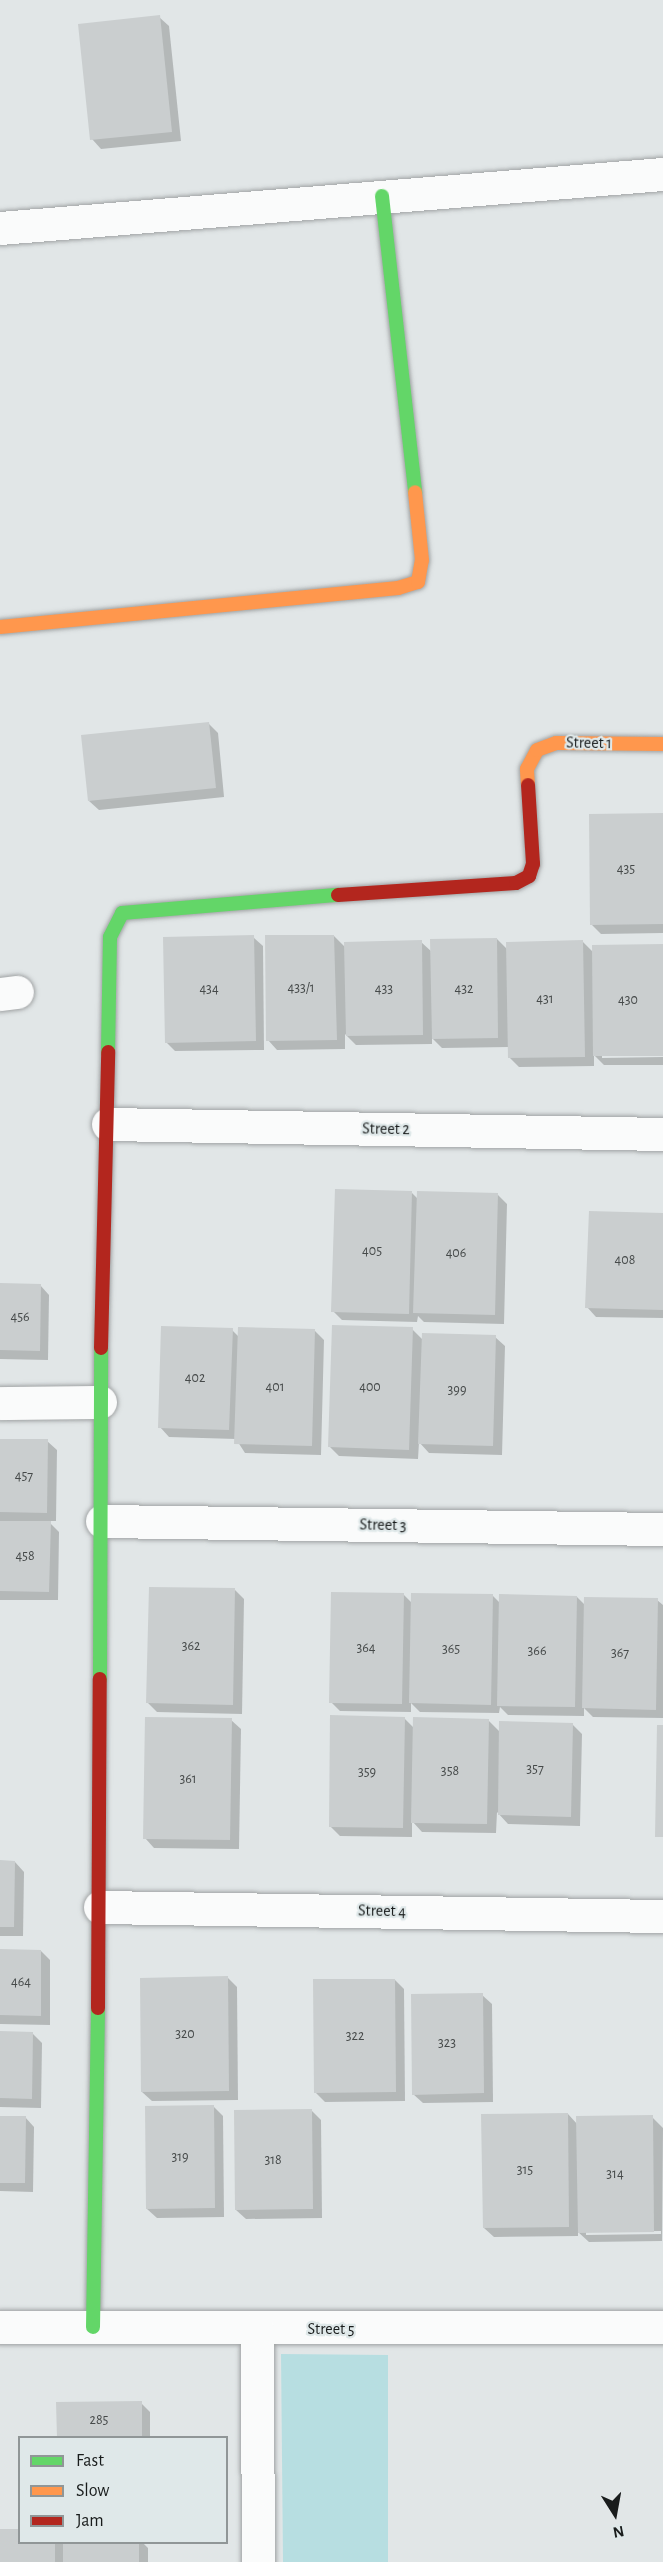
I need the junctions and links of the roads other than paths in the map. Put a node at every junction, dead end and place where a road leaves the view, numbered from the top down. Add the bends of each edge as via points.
1 (663, 174) edge
2 (382, 196) junction
3 (0, 228) edge
4 (0, 627) edge
5 (663, 744) edge
6 (108, 1124) junction
7 (663, 1134) edge
8 (100, 1402) junction
9 (0, 1403) edge
10 (102, 1521) junction
11 (663, 1529) edge
12 (100, 1907) junction
13 (663, 1916) edge
14 (0, 2327) edge
15 (93, 2327) junction
16 (663, 2327) edge
17 (257, 2329) junction
18 (258, 2562) edge

1 - 2 street
2 - 3 street
2 - 4 street via 422,561 418,582 398,588
5 - 6 street, Street 1 via 556,743 537,750 527,769 533,864 529,876 516,883 140,909 122,914 110,937
6 - 7 street, Street 2
6 - 8 street
8 - 9 street
8 - 10 street
10 - 11 street, Street 3
10 - 12 street
12 - 13 street, Street 4
12 - 15 street
14 - 15 street, Street 5
15 - 17 street, Street 5
16 - 17 street, Street 5
17 - 18 street

